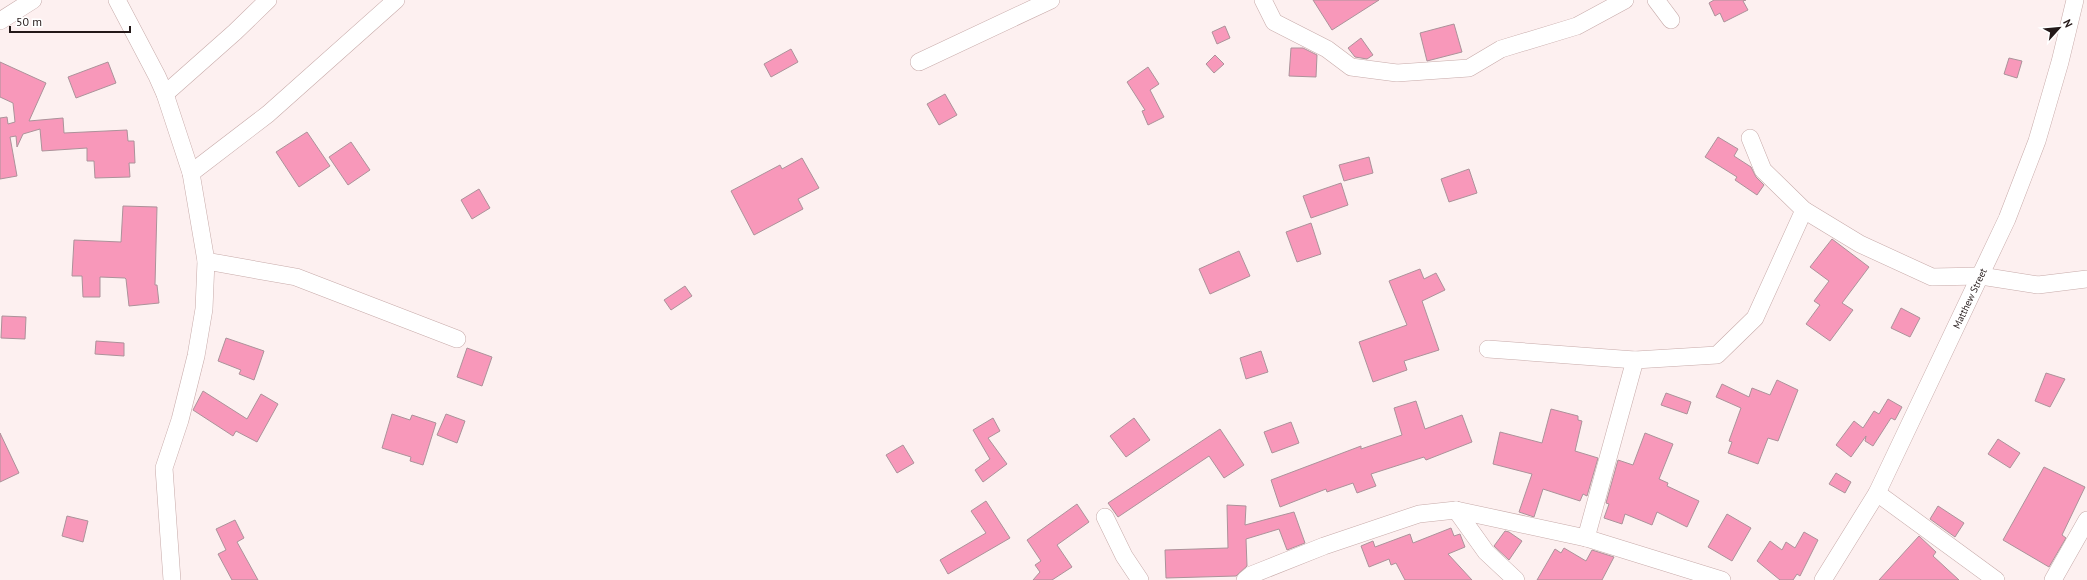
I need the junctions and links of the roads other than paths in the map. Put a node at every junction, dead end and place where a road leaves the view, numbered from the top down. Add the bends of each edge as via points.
1 (32, 0) edge
2 (117, 0) edge
3 (268, 0) edge
4 (396, 0) edge
5 (1051, 0) edge
6 (1263, 0) edge
7 (1625, 0) edge
8 (1656, 0) edge
9 (2075, 0) edge
10 (1671, 20) dead end
11 (0, 21) edge
12 (919, 62) dead end
13 (165, 94) junction
14 (1750, 138) dead end
15 (192, 173) junction
16 (1804, 210) junction
17 (206, 261) junction
18 (1981, 276) junction
19 (2087, 279) edge
20 (457, 339) dead end
21 (1488, 349) dead end
22 (1635, 360) junction
23 (1877, 493) junction
24 (1456, 510) junction
25 (1105, 517) dead end
26 (2087, 520) edge
27 (1586, 538) junction
28 (172, 580) edge
29 (1140, 580) edge
30 (1245, 580) edge
31 (1516, 580) edge
32 (1722, 580) edge
33 (1823, 580) edge
34 (1996, 580) edge
35 (2053, 580) edge

1 - 11 street
2 - 13 street
3 - 13 street
4 - 15 street via 268,114
5 - 12 street
6 - 7 street via 1274,22 1327,48 1351,67 1397,73 1469,68 1501,49 1577,26
8 - 10 street
9 - 18 street, Matthew Street via 2037,141 2007,219
13 - 15 street
14 - 16 street via 1763,170
15 - 17 street
16 - 18 street via 1860,244 1932,276
16 - 22 street via 1755,318 1717,355
17 - 20 street via 296,277
17 - 28 street via 204,309 196,356 180,420 164,468
18 - 19 street via 2038,285
18 - 23 street, Matthew Street
21 - 22 street
22 - 27 street
23 - 33 street, Matthew Street
23 - 34 street
24 - 27 street
24 - 30 street via 1419,514 1324,546 1251,575
24 - 31 street via 1486,552
25 - 29 street via 1124,556
26 - 35 street
27 - 32 street

